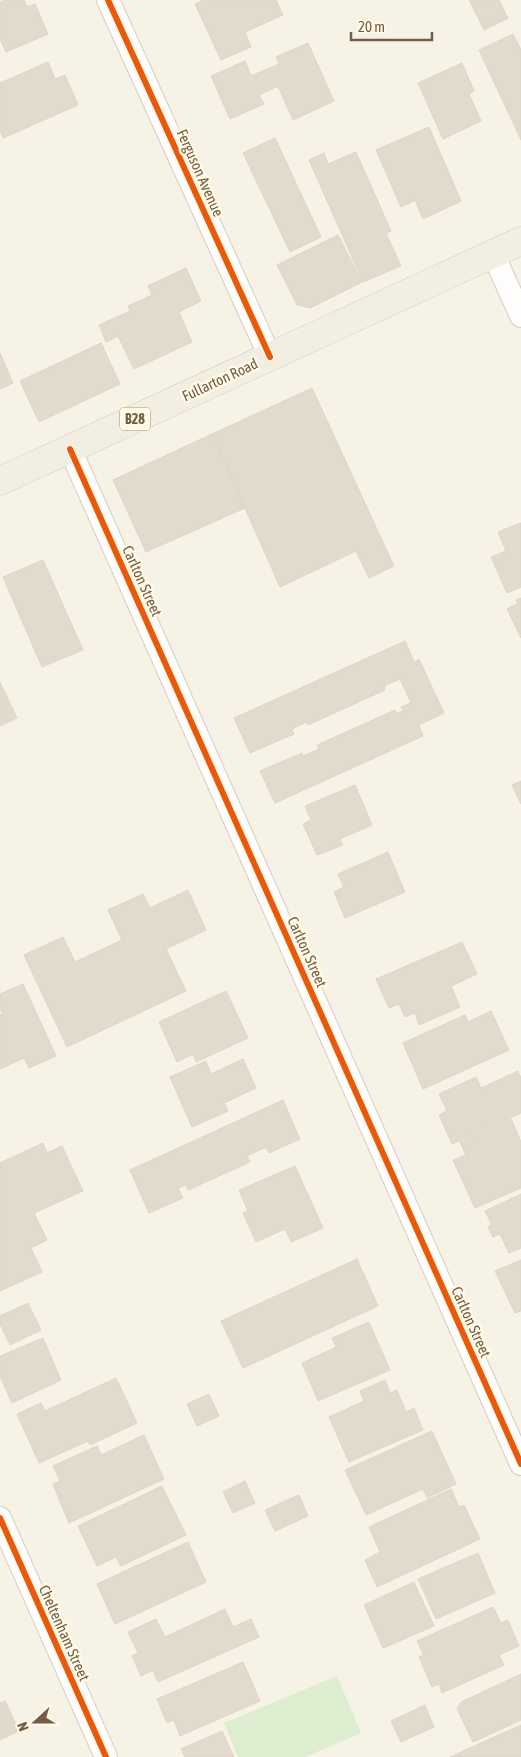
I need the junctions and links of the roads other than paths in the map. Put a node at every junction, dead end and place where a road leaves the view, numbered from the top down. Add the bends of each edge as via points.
1 (108, 0) edge
2 (521, 241) edge
3 (493, 254) junction
4 (521, 316) edge
5 (270, 357) junction
6 (70, 449) junction
7 (0, 481) edge
8 (521, 1464) edge
9 (0, 1518) edge
10 (106, 1757) edge

1 - 5 street, Ferguson Avenue
2 - 3 main road, Fullarton Road / B28
3 - 4 street
3 - 5 main road, Fullarton Road / B28
5 - 6 main road, Fullarton Road / B28
6 - 7 main road, Fullarton Road / B28
6 - 8 street, Carlton Street
9 - 10 street, Cheltenham Street

